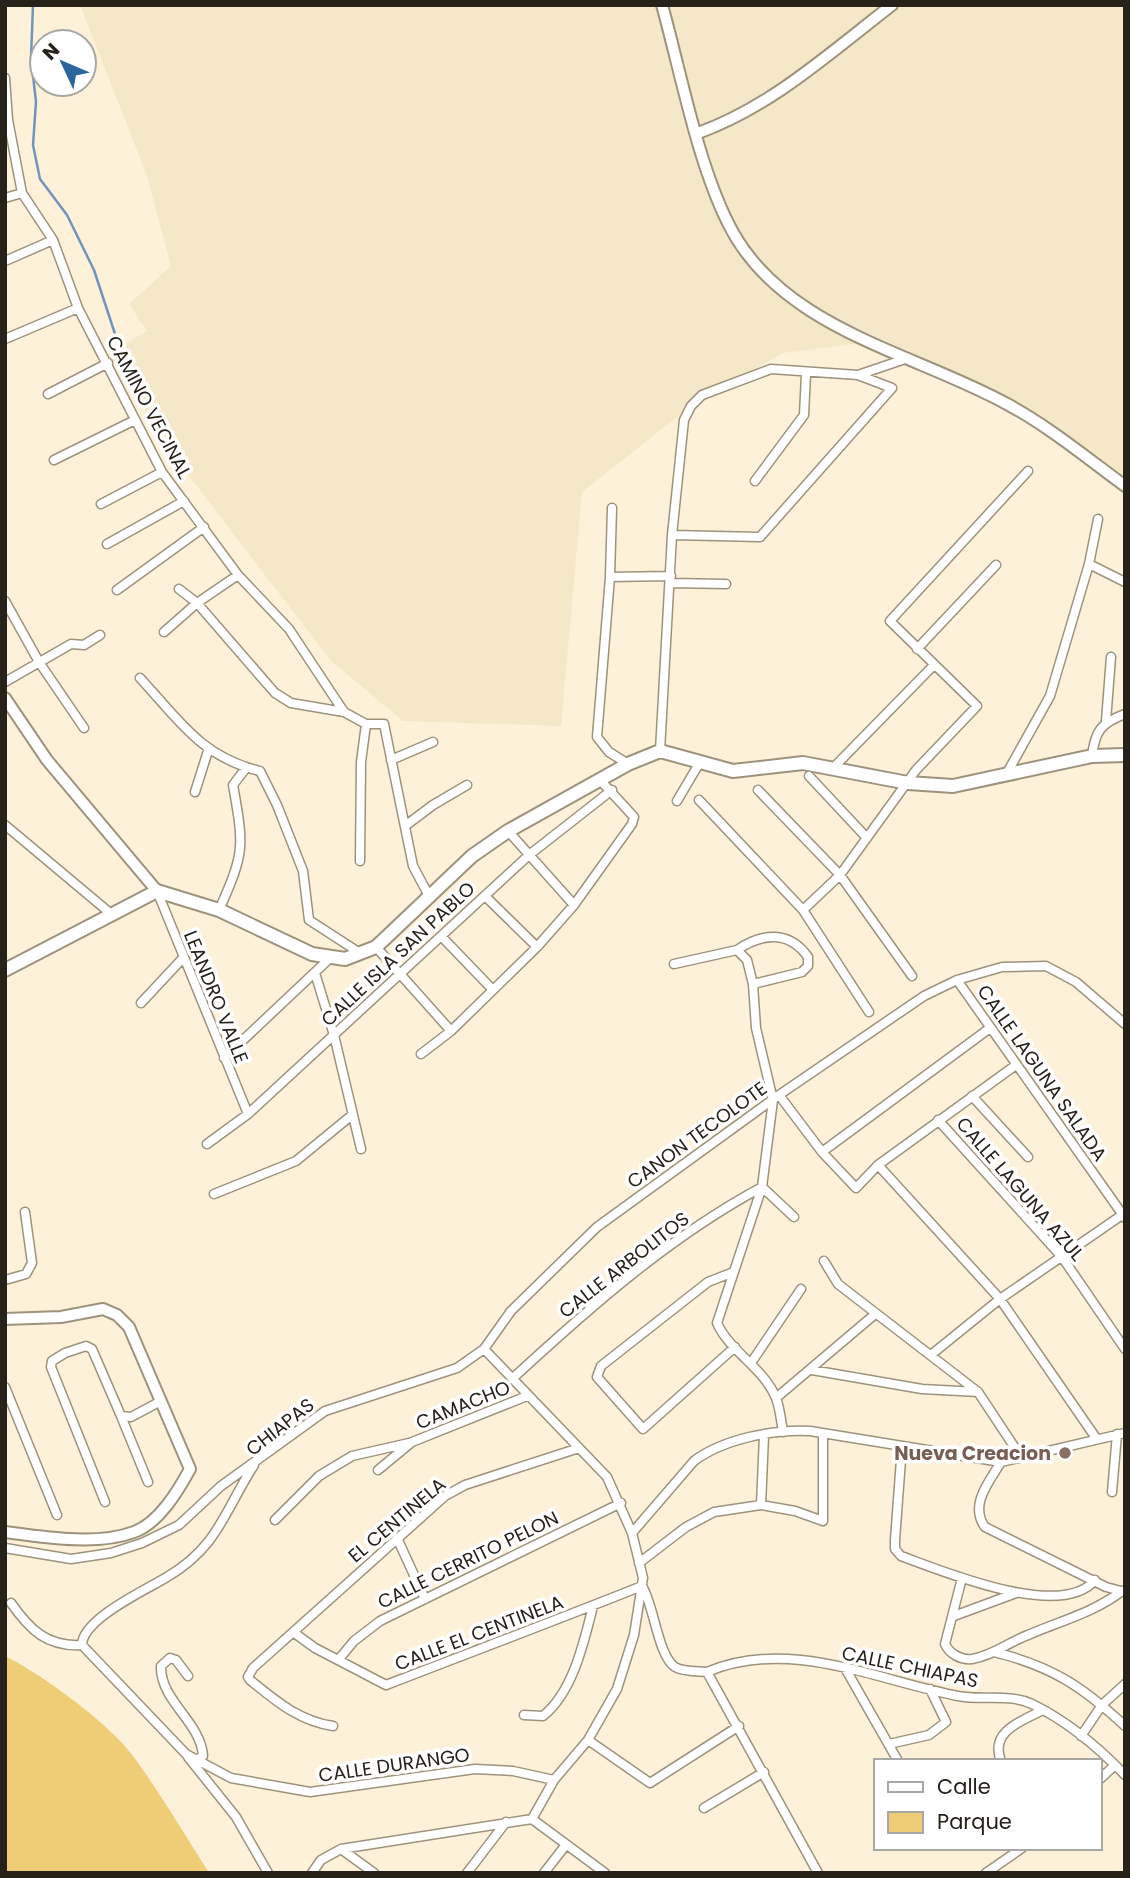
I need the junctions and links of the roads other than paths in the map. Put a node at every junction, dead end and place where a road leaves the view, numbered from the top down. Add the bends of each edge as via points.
1 (662, 5) edge
2 (892, 5) edge
3 (5, 78) edge
4 (7, 121) edge
5 (698, 133) junction
6 (22, 193) junction
7 (5, 198) edge
8 (53, 240) junction
9 (5, 261) edge
10 (78, 308) junction
11 (5, 339) edge
12 (909, 358) junction
13 (108, 363) junction
14 (806, 374) junction
15 (858, 375) junction
16 (48, 394) dead end
17 (135, 420) junction
18 (54, 460) dead end
19 (1028, 471) dead end
20 (162, 472) junction
21 (755, 481) dead end
22 (1125, 486) edge
23 (184, 501) junction
24 (101, 504) dead end
25 (612, 508) dead end
26 (1098, 519) dead end
27 (204, 527) junction
28 (672, 535) junction
29 (107, 544) dead end
30 (1089, 564) junction
31 (996, 565) dead end
32 (238, 575) junction
33 (610, 578) junction
34 (671, 580) junction
35 (1125, 582) edge
36 (726, 584) dead end
37 (179, 589) dead end
38 (117, 590) dead end
39 (5, 601) edge
40 (197, 603) junction
41 (164, 632) dead end
42 (100, 635) dead end
43 (917, 649) junction
44 (1111, 657) dead end
45 (38, 662) junction
46 (934, 665) junction
47 (140, 678) dead end
48 (5, 682) edge
49 (5, 698) edge
50 (344, 712) junction
51 (1125, 715) edge
52 (1105, 721) junction
53 (366, 724) junction
54 (84, 728) dead end
55 (433, 742) dead end
56 (208, 751) junction
57 (660, 751) junction
58 (1125, 755) edge
59 (1092, 756) junction
60 (391, 760) junction
61 (700, 762) junction
62 (628, 764) junction
63 (835, 766) junction
64 (246, 768) junction
65 (1007, 773) junction
66 (809, 776) dead end
67 (600, 780) junction
68 (908, 783) junction
69 (467, 785) dead end
70 (611, 790) junction
71 (758, 790) dead end
72 (195, 792) dead end
73 (699, 800) dead end
74 (677, 801) dead end
75 (5, 825) edge
76 (405, 826) junction
77 (508, 831) junction
78 (867, 838) junction
79 (529, 855) junction
80 (360, 862) dead end
81 (840, 875) junction
82 (157, 891) junction
83 (429, 896) junction
84 (485, 896) junction
85 (574, 905) junction
86 (219, 910) junction
87 (803, 911) junction
88 (110, 914) junction
89 (442, 936) junction
90 (376, 947) junction
91 (537, 947) junction
92 (737, 950) junction
93 (360, 953) junction
94 (183, 958) junction
95 (329, 959) junction
96 (674, 964) dead end
97 (5, 970) edge
98 (315, 973) junction
99 (400, 976) junction
100 (912, 976) dead end
101 (957, 980) junction
102 (753, 984) junction
103 (492, 990) junction
104 (141, 1003) dead end
105 (869, 1012) dead end
106 (1125, 1024) edge
107 (990, 1028) junction
108 (452, 1031) junction
109 (334, 1035) junction
110 (421, 1054) dead end
111 (224, 1058) junction
112 (1016, 1065) junction
113 (972, 1096) junction
114 (776, 1098) junction
115 (248, 1114) junction
116 (352, 1115) junction
117 (938, 1120) junction
118 (207, 1143) dead end
119 (361, 1149) dead end
120 (822, 1152) junction
121 (1028, 1157) dead end
122 (878, 1165) junction
123 (762, 1187) junction
124 (214, 1194) dead end
125 (25, 1212) dead end
126 (794, 1217) dead end
127 (1123, 1217) edge
128 (1062, 1257) junction
129 (824, 1261) dead end
130 (731, 1273) junction
131 (5, 1280) edge
132 (801, 1289) dead end
133 (1000, 1299) junction
134 (874, 1315) junction
135 (5, 1319) edge
136 (735, 1347) junction
137 (484, 1349) junction
138 (1125, 1349) edge
139 (932, 1354) junction
140 (751, 1363) junction
141 (812, 1370) junction
142 (512, 1379) junction
143 (5, 1387) edge
144 (978, 1392) junction
145 (527, 1396) junction
146 (776, 1398) junction
147 (161, 1401) junction
148 (121, 1416) junction
149 (783, 1432) junction
150 (823, 1433) junction
151 (1121, 1433) edge
152 (764, 1436) junction
153 (1097, 1438) junction
154 (412, 1442) junction
155 (902, 1446) junction
156 (579, 1448) junction
157 (1021, 1457) junction
158 (257, 1460) junction
159 (1001, 1462) junction
160 (378, 1471) dead end
161 (148, 1482) dead end
162 (1112, 1492) dead end
163 (105, 1502) dead end
164 (621, 1503) junction
165 (761, 1505) junction
166 (57, 1515) dead end
167 (275, 1520) dead end
168 (5, 1532) edge
169 (632, 1533) junction
170 (397, 1538) junction
171 (5, 1548) edge
172 (639, 1563) junction
173 (962, 1578) junction
174 (1095, 1580) junction
175 (642, 1586) junction
176 (1123, 1591) edge
177 (1016, 1592) junction
178 (425, 1599) junction
179 (10, 1604) dead end
180 (593, 1606) junction
181 (954, 1616) junction
182 (293, 1632) junction
183 (82, 1645) junction
184 (993, 1652) junction
185 (338, 1658) junction
186 (845, 1668) junction
187 (707, 1672) junction
188 (188, 1676) dead end
189 (1125, 1684) edge
190 (930, 1689) junction
191 (1102, 1705) junction
192 (1043, 1710) junction
193 (524, 1715) dead end
194 (333, 1726) dead end
195 (739, 1726) junction
196 (1125, 1726) edge
197 (1081, 1736) junction
198 (588, 1740) junction
199 (889, 1744) junction
200 (186, 1754) junction
201 (897, 1759) edge
202 (1001, 1759) edge
203 (196, 1760) junction
204 (1115, 1765) junction
205 (764, 1772) junction
206 (1125, 1775) edge
207 (1102, 1777) edge
208 (554, 1780) junction
209 (704, 1808) dead end
210 (532, 1819) junction
211 (506, 1822) junction
212 (565, 1846) junction
213 (341, 1849) junction
214 (1019, 1850) edge
215 (268, 1873) edge
216 (312, 1873) edge
217 (374, 1873) edge
218 (467, 1873) edge
219 (544, 1873) edge
220 (604, 1873) edge
221 (818, 1873) edge
222 (986, 1873) edge

1 - 5 street
2 - 5 street via 769,99
3 - 4 street, CAMINO VECINAL
4 - 6 street, CAMINO VECINAL
5 - 12 street via 710,181 729,226 757,264 811,312
6 - 7 street
6 - 8 street, CAMINO VECINAL
8 - 9 street
8 - 10 street, CAMINO VECINAL
10 - 11 street
10 - 13 street, CAMINO VECINAL
12 - 15 street
12 - 22 street via 1008,404
13 - 16 street
13 - 17 street, CAMINO VECINAL
14 - 15 street
14 - 21 street via 804,415
14 - 28 street via 771,369 756,372 702,395 691,406 684,420
15 - 28 street via 892,388 890,393 760,537
17 - 18 street
17 - 20 street, CAMINO VECINAL
19 - 43 street via 890,621
20 - 23 street, CAMINO VECINAL
20 - 24 street
23 - 27 street, CAMINO VECINAL
23 - 29 street
25 - 33 street
26 - 30 street
27 - 32 street, CAMINO VECINAL
27 - 38 street
28 - 34 street
30 - 35 street
30 - 65 street via 1050,696
31 - 43 street
32 - 40 street
32 - 50 street, CAMINO VECINAL via 289,629
33 - 34 street
33 - 62 street via 597,737
34 - 36 street
34 - 57 street
37 - 40 street
39 - 45 street
40 - 41 street
40 - 50 street via 275,693 291,703
42 - 45 street
43 - 46 street
44 - 52 street
45 - 48 street
45 - 54 street
46 - 63 street
46 - 68 street via 977,706
47 - 56 street
49 - 82 street via 47,760
50 - 53 street, CAMINO VECINAL
51 - 52 street
52 - 59 street via 1095,734
53 - 60 street, CAMINO VECINAL via 384,724
53 - 80 street via 360,762
55 - 60 street
56 - 64 street
56 - 72 street
57 - 61 main road
57 - 62 main road
58 - 59 main road
59 - 65 main road
60 - 76 street
61 - 63 main road via 733,771 803,762
61 - 74 street
62 - 67 main road
63 - 68 main road
64 - 86 street via 233,785 243,840 239,865
64 - 93 street via 260,771 277,804 303,871 309,920
65 - 68 main road via 953,786
66 - 78 street
67 - 70 street
67 - 77 main road
68 - 78 street
69 - 76 street
70 - 79 street, CALLE ISLA SAN PABLO
70 - 85 street via 635,817
71 - 81 street
73 - 87 street
75 - 88 street
76 - 83 street via 413,866
77 - 79 street
77 - 83 main road via 472,856
78 - 81 street
79 - 84 street, CALLE ISLA SAN PABLO
79 - 85 street
81 - 87 street
81 - 100 street
82 - 86 main road
82 - 88 main road
82 - 94 street, LEANDRO VALLE
83 - 90 main road
84 - 89 street, CALLE ISLA SAN PABLO
84 - 91 street
85 - 91 street
86 - 95 main road
87 - 105 street
88 - 97 main road
89 - 99 street, CALLE ISLA SAN PABLO
89 - 103 street
90 - 93 main road
90 - 99 street
91 - 103 street
92 - 96 street
92 - 102 street via 747,960
92 - 102 street via 753,939 776,937 808,957 808,967 802,972
93 - 95 main road
94 - 104 street
94 - 111 street, LEANDRO VALLE
95 - 98 street
98 - 109 street
98 - 111 street
99 - 108 street
99 - 109 street, CALLE ISLA SAN PABLO
101 - 106 street, CANON TECOLOTE via 1002,967 1046,966 1076,982
101 - 107 street, CALLE LAGUNA SALADA
101 - 114 street, CANON TECOLOTE via 925,996
102 - 114 street via 755,1028
103 - 108 street
107 - 112 street, CALLE LAGUNA SALADA
107 - 120 street
108 - 110 street
109 - 115 street, CALLE ISLA SAN PABLO
109 - 116 street
111 - 115 street, LEANDRO VALLE
112 - 113 street
112 - 127 street, CALLE LAGUNA SALADA
113 - 117 street
113 - 121 street
114 - 120 street
114 - 123 street
114 - 137 street, CANON TECOLOTE via 597,1227 511,1311
115 - 118 street, CALLE ISLA SAN PABLO
116 - 119 street
116 - 124 street via 296,1161
117 - 122 street
117 - 128 street, CALLE LAGUNA AZUL
120 - 122 street via 857,1188
122 - 133 street
123 - 126 street
123 - 130 street
123 - 142 street, CALLE ARBOLITOS via 727,1206 599,1299
125 - 131 street via 32,1263 26,1274
127 - 128 street
128 - 133 street
128 - 138 street, CALLE LAGUNA AZUL
129 - 134 street via 838,1284
130 - 136 street via 717,1322
130 - 136 street via 708,1282 596,1372 643,1429
132 - 140 street
133 - 139 street
133 - 153 street
134 - 139 street
134 - 141 street
135 - 147 street via 61,1317 103,1309 117,1315 129,1327
136 - 140 street
137 - 142 street
137 - 158 street, CHIAPAS via 457,1368 325,1411
139 - 144 street
140 - 146 street
141 - 144 street via 932,1390
141 - 146 street
142 - 145 street
143 - 166 street
144 - 157 street
145 - 154 street, CAMACHO
145 - 156 street
146 - 149 street
147 - 148 street via 131,1417
147 - 168 street via 190,1469 174,1496 144,1527 133,1533 67,1541
148 - 161 street
148 - 163 street via 92,1349 86,1346 52,1362
149 - 150 street
149 - 152 street
150 - 155 street
150 - 165 street via 824,1520
151 - 153 street
151 - 162 street
152 - 165 street
152 - 169 street via 719,1447 694,1461
153 - 157 street
154 - 160 street, CAMACHO
154 - 167 street via 352,1456 319,1476
155 - 159 street
155 - 173 street via 895,1549 901,1556
156 - 164 street via 607,1477
156 - 170 street, EL CENTINELA via 455,1490
157 - 159 street
158 - 171 street via 220,1486 179,1525 142,1543 71,1559
158 - 183 street, CHIAPAS via 202,1552 85,1632
159 - 174 street via 980,1501 978,1513 985,1527
164 - 169 street
164 - 178 street, CALLE CERRITO PELON
165 - 172 street via 715,1512 686,1527
169 - 172 street
170 - 178 street
170 - 182 street, EL CENTINELA
172 - 175 street
173 - 177 street
173 - 181 street
174 - 176 street
174 - 177 street via 1067,1595
175 - 180 street, CALLE EL CENTINELA
175 - 187 street via 667,1658 676,1668
175 - 198 street via 634,1635 617,1689
176 - 184 street via 1094,1609
177 - 181 street
178 - 185 street, CALLE CERRITO PELON via 368,1629
179 - 183 street via 40,1637 67,1646
180 - 185 street, CALLE EL CENTINELA via 386,1685
180 - 193 street via 560,1698 543,1716
181 - 184 street via 946,1636 948,1650 969,1659
182 - 185 street, CALLE EL CENTINELA
182 - 194 street, EL CENTINELA via 250,1673 250,1680 285,1708 307,1720
183 - 200 street, CALLE DURANGO
184 - 191 street via 1050,1669
186 - 187 street, CALLE CHIAPAS via 763,1658 744,1659
186 - 190 street, CALLE CHIAPAS
186 - 199 street
187 - 195 street
188 - 203 street via 170,1658 161,1667 169,1693 202,1749 203,1756
189 - 191 street
190 - 192 street, CALLE CHIAPAS via 960,1697 1016,1699
190 - 199 street via 946,1722 929,1735
191 - 196 street
191 - 197 street
192 - 197 street, CALLE CHIAPAS
192 - 202 street via 1003,1733 998,1746
195 - 198 street via 650,1783
195 - 205 street
197 - 204 street, CALLE CHIAPAS
198 - 208 street
199 - 201 street
200 - 203 street, CALLE DURANGO
200 - 215 street via 236,1817
203 - 208 street, CALLE DURANGO via 231,1778 310,1792 475,1769
204 - 206 street, CALLE CHIAPAS
204 - 207 street
205 - 209 street
205 - 221 street
208 - 210 street
210 - 211 street
210 - 212 street
211 - 213 street
211 - 218 street
212 - 219 street
212 - 220 street
213 - 216 street via 321,1860
213 - 217 street
214 - 222 street

